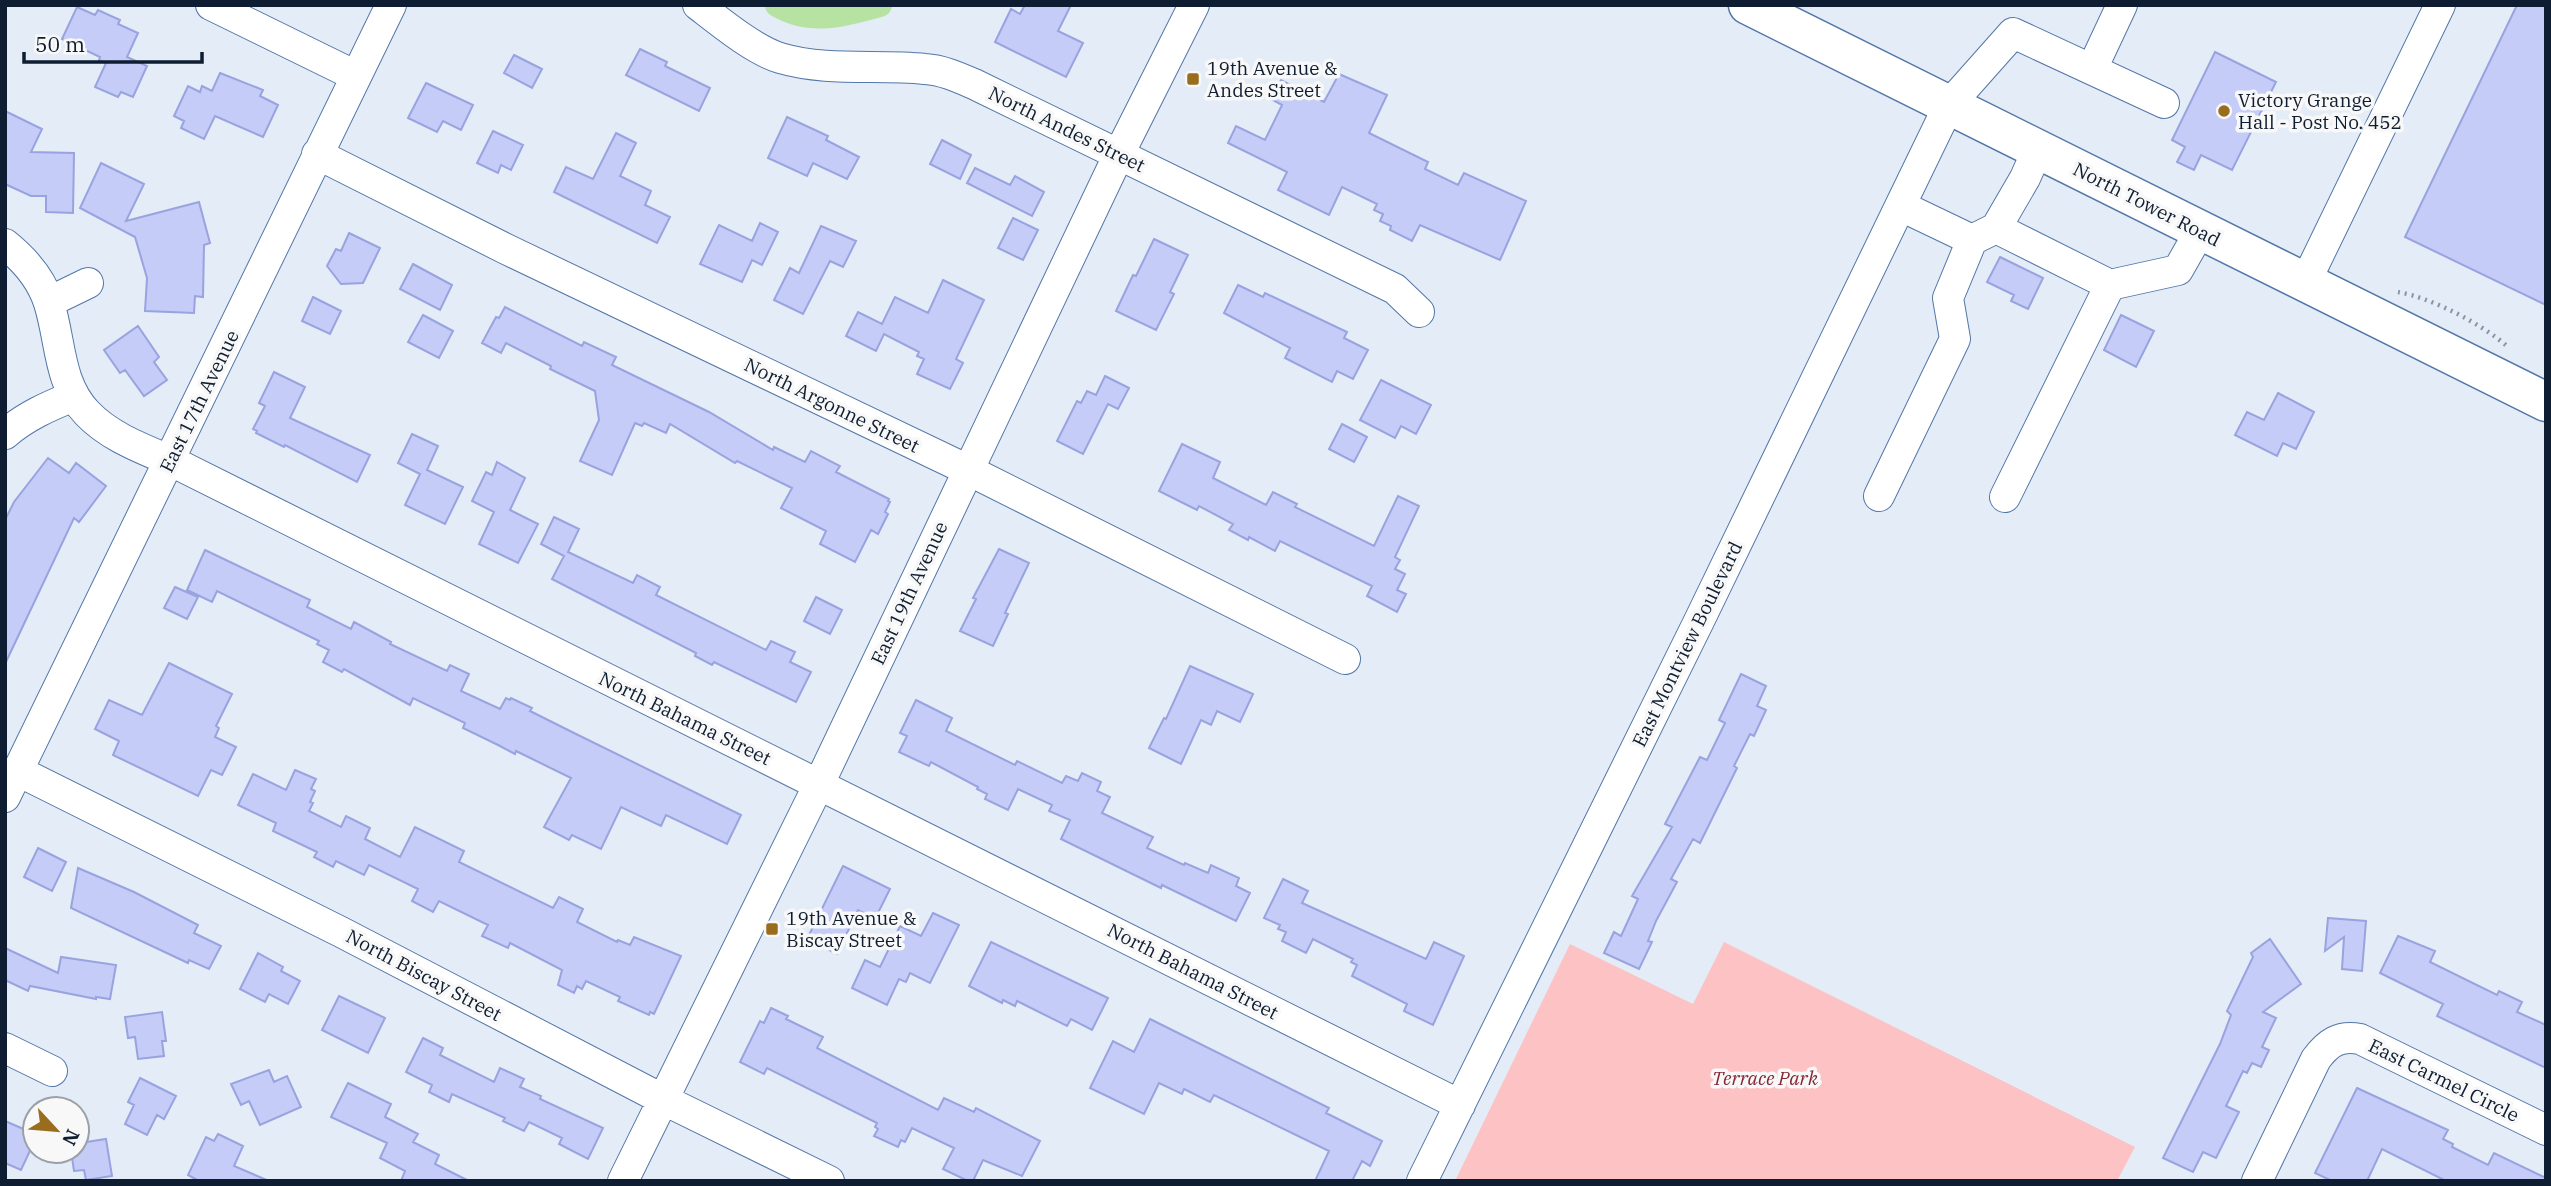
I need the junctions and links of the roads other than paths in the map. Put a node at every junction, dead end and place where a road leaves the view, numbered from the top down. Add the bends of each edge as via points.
1 (211, 5) edge
2 (391, 5) edge
3 (698, 5) edge
4 (1194, 5) edge
5 (1748, 5) edge
6 (2122, 5) edge
7 (2440, 5) edge
8 (2092, 69) junction
9 (356, 76) junction
10 (2164, 103) dead end
11 (1949, 105) junction
12 (2038, 149) junction
13 (317, 154) junction
14 (1119, 154) junction
15 (1901, 206) junction
16 (2200, 231) junction
17 (1984, 234) junction
18 (5, 244) edge
19 (88, 283) dead end
20 (2305, 283) junction
21 (2110, 285) junction
22 (49, 302) junction
23 (1419, 312) dead end
24 (74, 396) junction
25 (2546, 402) edge
26 (5, 434) edge
27 (171, 461) junction
28 (968, 470) junction
29 (1879, 496) dead end
30 (2005, 498) dead end
31 (1345, 659) dead end
32 (12, 784) edge
33 (819, 784) junction
34 (5, 1048) edge
35 (52, 1071) dead end
36 (662, 1099) junction
37 (1460, 1105) junction
38 (2546, 1130) edge
39 (623, 1181) edge
40 (829, 1181) edge
41 (1422, 1181) edge
42 (2257, 1181) edge

1 - 9 street
2 - 9 street, East 17th Avenue
3 - 14 street, North Andes Street via 777,57 830,68 926,69 950,74
4 - 14 street, East 19th Avenue
5 - 11 main road, North Tower Road
6 - 8 street
7 - 20 street
8 - 10 street
8 - 11 street, East Montview Boulevard via 2013,33
9 - 13 street, East 17th Avenue
11 - 12 main road, North Tower Road
11 - 15 street, East Montview Boulevard
12 - 16 main road, North Tower Road
12 - 17 street via 2025,178
13 - 27 street, East 17th Avenue
13 - 28 street, North Argonne Street
14 - 23 street, North Andes Street via 1395,289
14 - 28 street, East 19th Avenue
15 - 17 street
15 - 37 street, East Montview Boulevard
16 - 20 main road, North Tower Road
16 - 21 street via 2178,270
17 - 21 street
17 - 29 street via 1948,298 1955,339
18 - 22 street, North Bahama Street via 32,270
19 - 22 street
20 - 25 main road, North Tower Road
21 - 30 street
22 - 24 street, North Bahama Street via 58,352
24 - 26 street via 37,412
24 - 27 street, North Bahama Street via 86,413 114,436
27 - 32 street, East 17th Avenue
27 - 33 street, North Bahama Street
28 - 31 street, North Argonne Street
28 - 33 street, East 19th Avenue
32 - 36 street, North Biscay Street via 341,932
33 - 36 street, East 19th Avenue
33 - 37 street, North Bahama Street
34 - 35 street
36 - 39 street, East 19th Avenue
36 - 40 street, North Biscay Street
37 - 41 street, East Montview Boulevard
38 - 42 street, East Carmel Circle via 2360,1039 2346,1037 2326,1046 2316,1059

